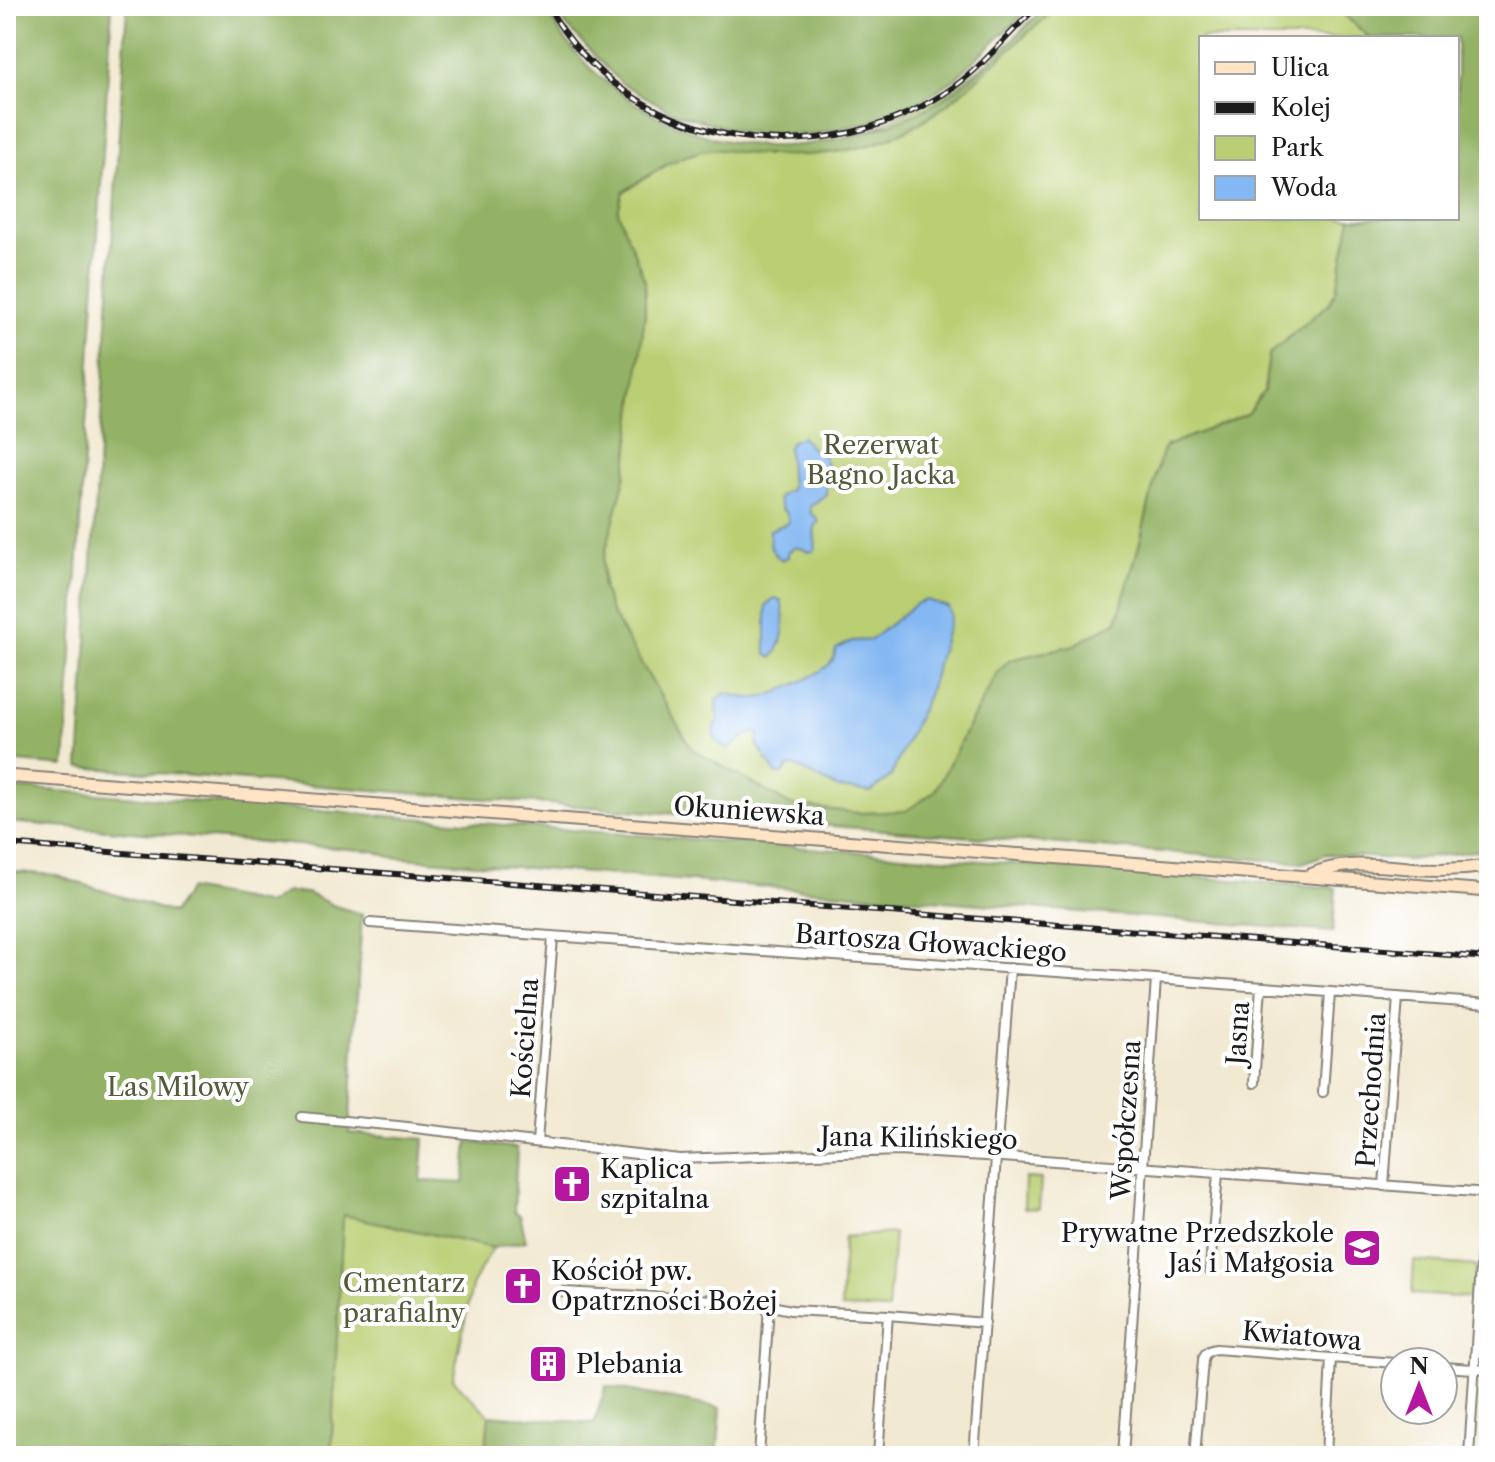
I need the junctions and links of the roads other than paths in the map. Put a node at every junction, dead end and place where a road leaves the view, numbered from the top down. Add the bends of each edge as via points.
1 (6, 776) edge
2 (1489, 866) edge
3 (1306, 877) junction
4 (1489, 891) edge
5 (370, 923) dead end
6 (553, 937) junction
7 (1010, 968) junction
8 (1156, 979) junction
9 (1261, 987) junction
10 (1330, 992) junction
11 (1398, 997) junction
12 (1489, 1004) edge
13 (1254, 1083) dead end
14 (1323, 1092) dead end
15 (302, 1117) dead end
16 (1489, 1139) edge
17 (537, 1142) junction
18 (996, 1157) junction
19 (1143, 1167) junction
20 (1218, 1173) junction
21 (1384, 1186) junction
22 (1487, 1193) edge
23 (1210, 1270) dead end
24 (564, 1292) dead end
25 (769, 1306) junction
26 (888, 1315) junction
27 (985, 1323) junction
28 (1331, 1358) junction
29 (1379, 1362) edge
30 (1459, 1368) edge
31 (1476, 1369) junction
32 (1489, 1370) edge
33 (759, 1456) edge
34 (878, 1456) edge
35 (974, 1456) edge
36 (1123, 1456) edge
37 (1195, 1456) edge
38 (1326, 1456) edge
39 (1469, 1456) edge

1 - 3 main road, Okuniewska
2 - 3 main road via 1351,865
3 - 4 main road, Okuniewska
5 - 6 street, Bartosza Głowackiego
6 - 7 street, Bartosza Głowackiego
6 - 17 street, Kościelna
7 - 8 street, Bartosza Głowackiego
7 - 18 street
8 - 9 street, Bartosza Głowackiego
8 - 19 street, Współczesna
9 - 10 street, Bartosza Głowackiego
9 - 13 street, Jasna
10 - 11 street, Bartosza Głowackiego
10 - 14 street
11 - 12 street, Bartosza Głowackiego
11 - 21 street, Przechodnia
15 - 17 street, Jana Kilińskiego
16 - 22 street
17 - 18 street, Jana Kilińskiego via 679,1159 898,1151
18 - 19 street, Jana Kilińskiego
18 - 27 street
19 - 20 street, Jana Kilińskiego
19 - 36 street, Współczesna
20 - 21 street, Jana Kilińskiego
20 - 23 street
21 - 22 street, Jana Kilińskiego
22 - 31 street
24 - 25 street
25 - 26 street
25 - 33 street
26 - 27 street
26 - 34 street
27 - 35 street
28 - 29 street, Kwiatowa
28 - 37 street, Kwiatowa via 1206,1352
28 - 38 street
30 - 31 street
31 - 32 street
31 - 39 street

